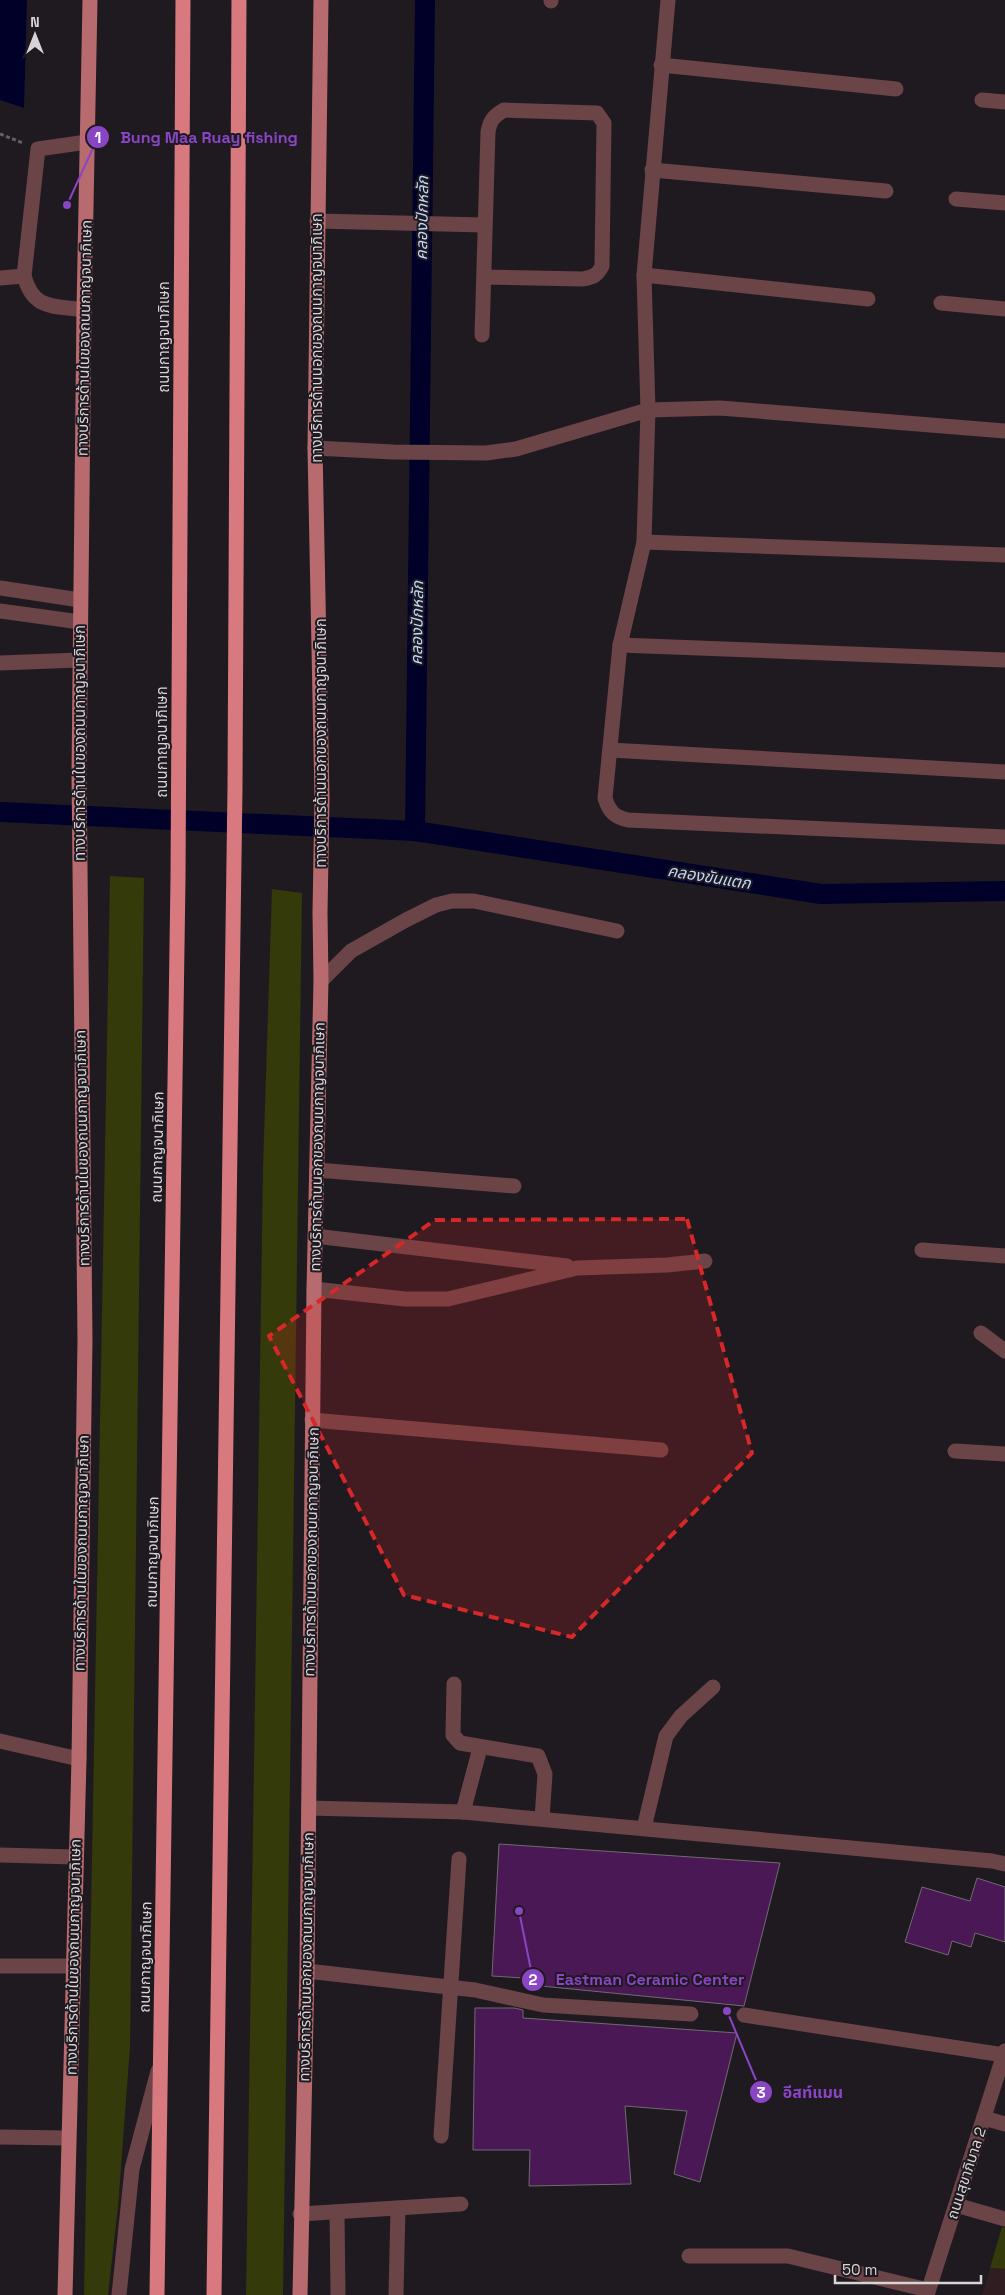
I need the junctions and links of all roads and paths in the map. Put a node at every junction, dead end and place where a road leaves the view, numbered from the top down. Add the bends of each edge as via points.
1 (90, 0) edge
2 (183, 0) edge
3 (239, 0) edge
4 (320, 0) edge
5 (668, 0) edge
6 (661, 65) junction
7 (896, 89) dead end
8 (982, 100) dead end
9 (1005, 102) edge
10 (0, 134) edge
11 (87, 142) junction
12 (38, 149) junction
13 (652, 170) junction
14 (886, 191) dead end
15 (956, 198) dead end
16 (1005, 203) edge
17 (317, 222) junction
18 (484, 225) junction
19 (644, 275) junction
20 (24, 276) junction
21 (484, 277) junction
22 (0, 278) edge
23 (868, 299) dead end
24 (941, 303) dead end
25 (1005, 309) edge
26 (84, 310) junction
27 (482, 335) dead end
28 (648, 410) junction
29 (1005, 431) edge
30 (315, 448) junction
31 (644, 542) junction
32 (1005, 555) edge
33 (0, 588) edge
34 (80, 600) junction
35 (0, 611) edge
36 (80, 622) junction
37 (620, 645) junction
38 (80, 660) junction
39 (1005, 660) edge
40 (0, 663) edge
41 (610, 750) junction
42 (1005, 772) edge
43 (1005, 838) edge
44 (617, 931) dead end
45 (321, 981) junction
46 (317, 1170) junction
47 (514, 1186) dead end
48 (315, 1236) junction
49 (922, 1250) dead end
50 (1005, 1256) edge
51 (705, 1260) dead end
52 (577, 1268) junction
53 (314, 1289) junction
54 (981, 1333) dead end
55 (1005, 1351) edge
56 (312, 1420) junction
57 (661, 1450) dead end
58 (955, 1451) dead end
59 (1005, 1454) edge
60 (454, 1684) dead end
61 (713, 1687) dead end
62 (0, 1741) edge
63 (480, 1748) junction
64 (78, 1759) junction
65 (309, 1808) junction
66 (463, 1812) junction
67 (542, 1819) junction
68 (644, 1828) junction
69 (0, 1855) edge
70 (75, 1857) junction
71 (459, 1859) dead end
72 (1005, 1864) edge
73 (0, 1966) edge
74 (73, 1966) junction
75 (307, 1971) junction
76 (451, 1988) junction
77 (691, 2014) dead end
78 (744, 2015) dead end
79 (1004, 2053) edge
80 (161, 2056) junction
81 (984, 2118) junction
82 (1005, 2124) edge
83 (440, 2136) dead end
84 (0, 2137) edge
85 (68, 2138) junction
86 (461, 2204) dead end
87 (956, 2205) junction
88 (398, 2208) junction
89 (338, 2212) junction
90 (300, 2214) junction
91 (1005, 2219) edge
92 (689, 2256) dead end
93 (928, 2292) edge
94 (65, 2295) edge
95 (119, 2295) edge
96 (157, 2295) edge
97 (214, 2295) edge
98 (300, 2295) edge
99 (338, 2295) edge
100 (396, 2295) edge

1 - 11 main road, ทางบริการด้านในของถนนกาญจนาภิเษก
2 - 80 highway, ถนนกาญจนาภิเษก via 178,879
3 - 97 highway via 234,886
4 - 17 main road, ทางบริการด้านนอกของถนนกาญจนาภิเษก
5 - 6 street
6 - 7 street
6 - 13 street
8 - 9 street
10 - 12 path
11 - 12 street
11 - 26 main road, ทางบริการด้านในของถนนกาญจนาภิเษก
12 - 20 street
13 - 14 street
13 - 19 street
15 - 16 street
17 - 18 street
17 - 30 main road, ทางบริการด้านนอกของถนนกาญจนาภิเษก
18 - 21 street
18 - 21 street via 488,132 495,115 504,110 590,111 601,116 604,122 602,266 598,274 583,279
19 - 23 street
19 - 28 street
20 - 22 street
20 - 26 street via 28,289 43,304
21 - 27 street
24 - 25 street
26 - 34 main road, ทางบริการด้านในของถนนกาญจนาภิเษก
28 - 29 street via 720,408
28 - 30 street via 516,448 486,453
28 - 31 street
30 - 45 main road, ทางบริการด้านนอกของถนนกาญจนาภิเษก via 322,798
31 - 32 street
31 - 37 street
33 - 34 street
34 - 36 main road, ทางบริการด้านในของถนนกาญจนาภิเษก
35 - 36 street
36 - 38 main road, ทางบริการด้านในของถนนกาญจนาภิเษก
37 - 39 street
37 - 41 street
38 - 40 street
38 - 64 main road, ทางบริการด้านในของถนนกาญจนาภิเษก via 78,860 84,1339
41 - 42 street
41 - 43 street via 605,798 617,818
44 - 45 street via 474,901 452,901 436,905 351,951
45 - 46 main road, ทางบริการด้านนอกของถนนกาญจนาภิเษก
46 - 47 street
46 - 48 main road, ทางบริการด้านนอกของถนนกาญจนาภิเษก
48 - 52 street
48 - 53 main road, ทางบริการด้านนอกของถนนกาญจนาภิเษก
49 - 50 street
51 - 52 street via 667,1265
52 - 53 street via 448,1299 405,1299
53 - 56 main road, ทางบริการด้านนอกของถนนกาญจนาภิเษก
54 - 55 street
56 - 57 street
56 - 65 main road, ทางบริการด้านนอกของถนนกาญจนาภิเษก
58 - 59 street
60 - 63 street via 453,1735 460,1743
61 - 68 street via 681,1716 666,1736
62 - 64 street
63 - 66 street
63 - 67 street via 538,1756 545,1774
64 - 70 main road, ทางบริการด้านในของถนนกาญจนาภิเษก
65 - 66 street
65 - 75 main road, ทางบริการด้านนอกของถนนกาญจนาภิเษก
66 - 67 street
67 - 68 street
68 - 72 street
69 - 70 street
70 - 74 main road, ทางบริการด้านในของถนนกาญจนาภิเษก
71 - 76 street
73 - 74 street
74 - 85 main road, ทางบริการด้านในของถนนกาญจนาภิเษก
75 - 76 street
75 - 90 main road, ทางบริการด้านนอกของถนนกาญจนาภิเษก
76 - 77 street via 543,2005
76 - 83 street
78 - 79 street
79 - 81 street, ถนนสุขาภิบาล 2
80 - 95 street via 132,2169
80 - 96 highway, ถนนกาญจนาภิเษก
81 - 82 street
81 - 87 street, ถนนสุขาภิบาล 2
84 - 85 street
85 - 94 main road, ทางบริการด้านในของถนนกาญจนาภิเษก
86 - 88 street
87 - 91 street
87 - 93 street, ถนนสุขาภิบาล 2
88 - 89 street
88 - 100 street
89 - 90 street
89 - 99 street
90 - 98 main road, ทางบริการด้านนอกของถนนกาญจนาภิเษก
92 - 93 street via 788,2256

